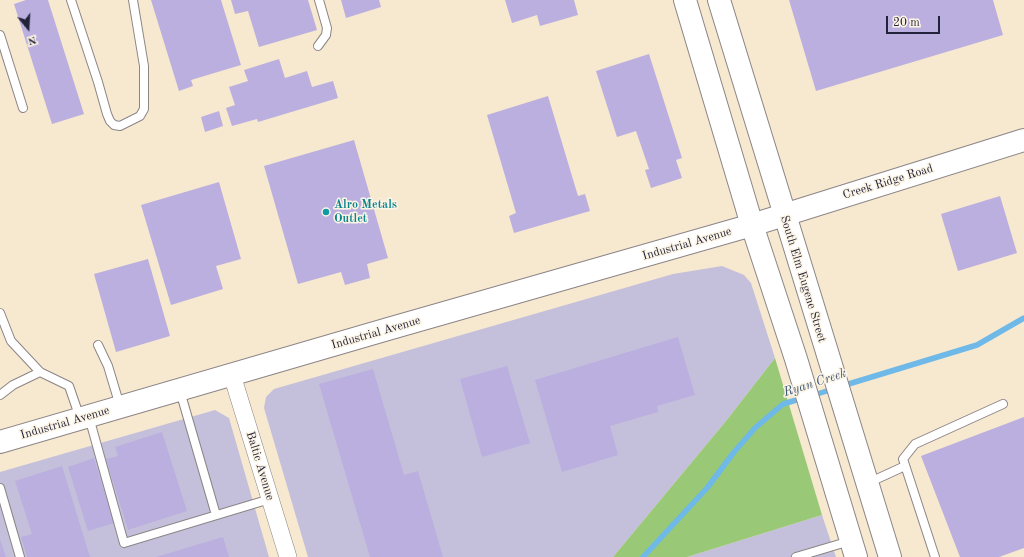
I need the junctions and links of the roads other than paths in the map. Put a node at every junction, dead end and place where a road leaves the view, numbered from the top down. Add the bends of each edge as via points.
1 (71, 0) edge
2 (133, 0) edge
3 (319, 0) edge
4 (685, 0) edge
5 (719, 0) edge
6 (0, 35) edge
7 (318, 46) dead end
8 (23, 108) dead end
9 (1024, 140) edge
10 (784, 215) junction
11 (752, 225) junction
12 (0, 313) edge
13 (98, 345) dead end
14 (40, 372) junction
15 (232, 375) junction
16 (180, 390) junction
17 (0, 395) edge
18 (1003, 404) dead end
19 (120, 407) junction
20 (85, 417) junction
21 (0, 442) edge
22 (905, 466) junction
23 (867, 483) junction
24 (0, 488) edge
25 (270, 499) junction
26 (216, 515) junction
27 (853, 549) edge
28 (20, 557) edge
29 (288, 557) edge
30 (796, 557) edge
31 (890, 557) edge
32 (935, 557) edge

1 - 2 lane via 107,114 114,125 120,126 140,116 144,109 144,66
3 - 7 lane via 327,28 326,35
4 - 11 main road
5 - 10 main road, South Elm Eugene Street
6 - 8 lane
9 - 10 main road, Creek Ridge Road
10 - 11 main road, Creek Ridge Road
10 - 23 main road, South Elm Eugene Street
11 - 15 main road, Industrial Avenue
11 - 27 main road
12 - 14 lane via 11,341
13 - 19 lane via 108,366
14 - 17 lane via 13,384
14 - 20 lane via 69,386
15 - 16 main road, Industrial Avenue
15 - 25 street, Baltic Avenue
16 - 19 main road, Industrial Avenue
16 - 26 lane
18 - 22 lane via 915,444 903,459
19 - 20 main road, Industrial Avenue
20 - 21 main road, Industrial Avenue
20 - 26 lane via 124,543
22 - 23 lane
22 - 32 lane
23 - 31 main road, South Elm Eugene Street
24 - 28 lane
25 - 26 lane
25 - 29 street, Baltic Avenue
27 - 30 lane

